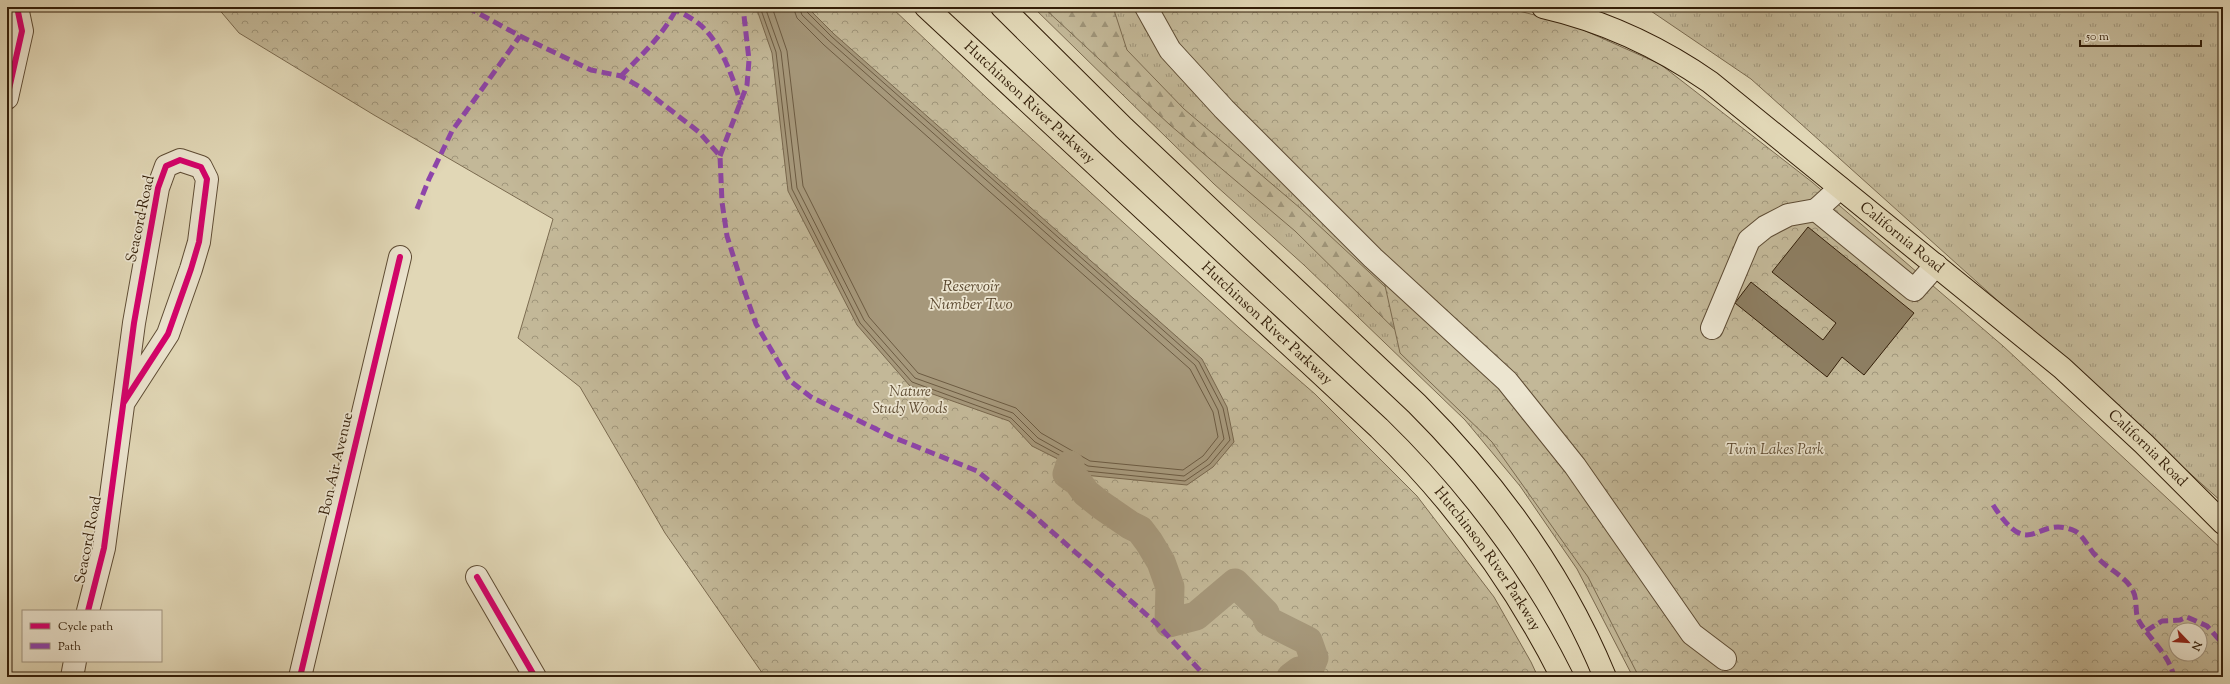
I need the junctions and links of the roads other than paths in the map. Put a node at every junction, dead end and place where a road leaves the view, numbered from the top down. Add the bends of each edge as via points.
1 (17, 7) edge
2 (926, 7) edge
3 (1002, 7) edge
4 (1146, 7) edge
5 (1543, 7) edge
6 (7, 98) edge
7 (1840, 188) junction
8 (1816, 210) junction
9 (400, 256) dead end
10 (1936, 265) junction
11 (1712, 328) dead end
12 (124, 402) junction
13 (2223, 523) edge
14 (477, 577) dead end
15 (88, 610) edge
16 (1724, 659) dead end
17 (75, 662) edge
18 (72, 677) edge
19 (300, 677) edge
20 (536, 677) edge
21 (1562, 677) edge
22 (1605, 677) edge

1 - 6 street via 22,31
2 - 21 main road, Hutchinson River Parkway via 1415,464 1458,514 1493,561 1526,610
3 - 22 main road via 1124,128 1450,438 1526,535 1577,619
4 - 16 street via 1170,50 1224,109 1373,258 1507,381 1575,466 1692,634
5 - 7 main road, California Road via 1598,23 1668,54 1710,82
7 - 8 street
7 - 10 main road, California Road
8 - 10 street via 1914,290
8 - 11 street via 1788,215 1765,227 1750,240
9 - 19 street, Bon Air Avenue
10 - 13 main road, California Road via 2062,368 2144,444
12 - 12 street, Seacord Road via 168,334 199,242 208,179 201,167 180,160 166,166 158,188 134,323
12 - 15 street, Seacord Road via 104,548
14 - 20 street
17 - 18 street

